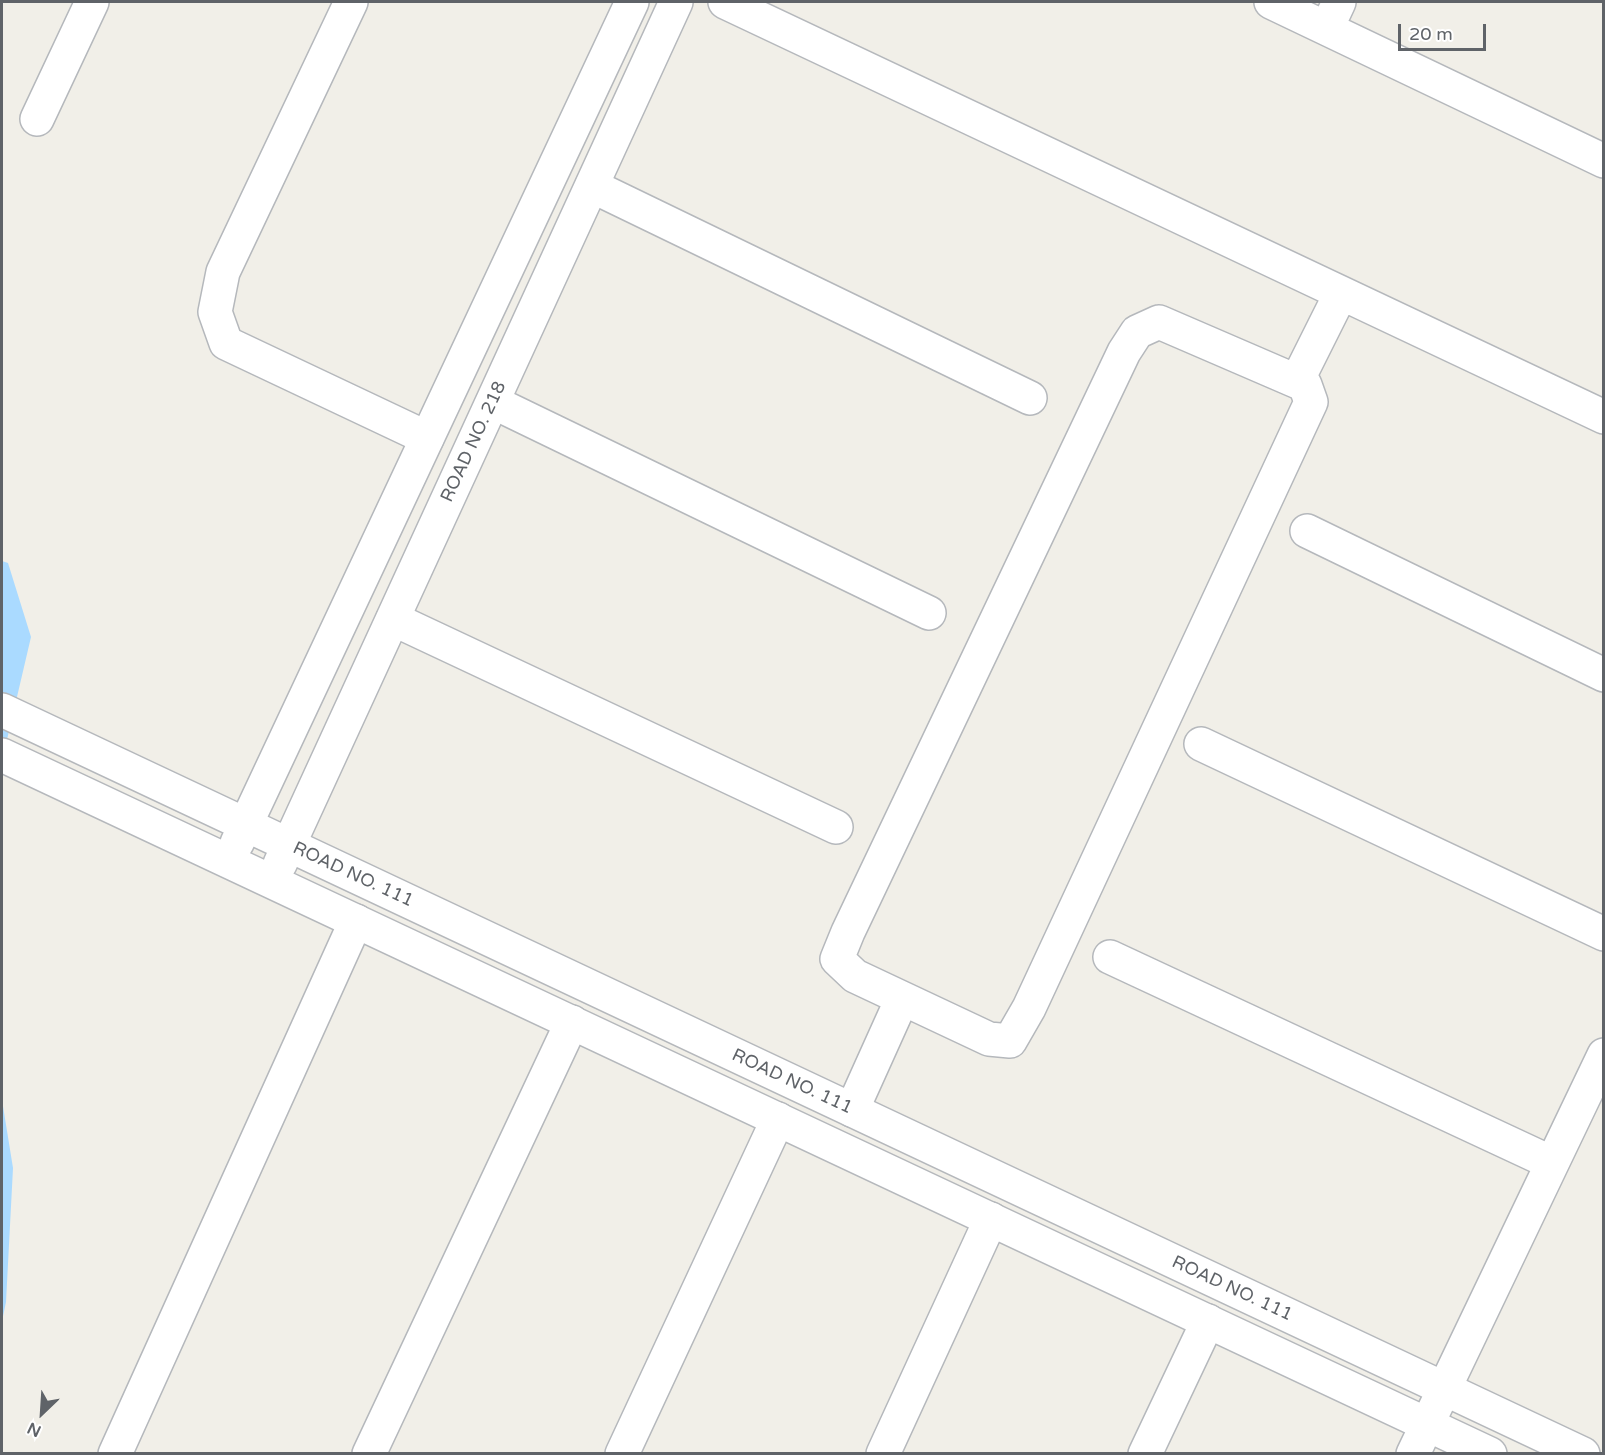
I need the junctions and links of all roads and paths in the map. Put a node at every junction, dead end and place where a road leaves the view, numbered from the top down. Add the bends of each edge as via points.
1 (92, 2) edge
2 (351, 2) edge
3 (632, 2) edge
4 (676, 2) edge
5 (724, 2) edge
6 (1271, 2) edge
7 (1333, 15) edge
8 (37, 119) dead end
9 (1604, 161) edge
10 (592, 186) junction
11 (1341, 293) junction
12 (1296, 381) junction
13 (1030, 398) dead end
14 (493, 402) junction
15 (1604, 417) edge
16 (427, 438) junction
17 (1307, 531) dead end
18 (929, 613) dead end
19 (393, 619) junction
20 (1604, 675) edge
21 (2, 710) edge
22 (1201, 744) dead end
23 (13, 760) edge
24 (245, 825) junction
25 (836, 827) dead end
26 (289, 845) junction
27 (228, 861) junction
28 (272, 882) junction
29 (356, 921) junction
30 (1604, 934) edge
31 (1110, 957) dead end
32 (902, 999) junction
33 (572, 1022) junction
34 (1604, 1055) edge
35 (852, 1110) junction
36 (778, 1119) junction
37 (1552, 1162) junction
38 (991, 1219) junction
39 (1208, 1321) junction
40 (1444, 1388) junction
41 (1426, 1424) junction
42 (115, 1454) edge
43 (369, 1454) edge
44 (622, 1454) edge
45 (883, 1454) edge
46 (1145, 1454) edge
47 (1413, 1454) edge
48 (1490, 1454) edge
49 (1583, 1454) edge

1 - 8 street
2 - 16 street via 223,272 215,312 226,344
3 - 16 street
4 - 10 street, ROAD NO. 218
5 - 11 street
6 - 7 street
7 - 9 street
10 - 13 street
10 - 14 street, ROAD NO. 218
11 - 12 street
11 - 15 street
12 - 32 street via 1305,385 1311,402 1035,997 1010,1041 989,1039
12 - 32 street via 1159,322 1137,332 1124,352 837,959 855,976
14 - 18 street
14 - 19 street, ROAD NO. 218
16 - 24 street
17 - 20 street
19 - 25 street
19 - 26 street, ROAD NO. 218
21 - 24 street, ROAD NO. 111
22 - 30 street
23 - 27 street
24 - 26 street, ROAD NO. 111
24 - 27 street
26 - 28 street, ROAD NO. 218
26 - 35 street, ROAD NO. 111
27 - 28 street
28 - 29 street
29 - 33 street
29 - 42 street
31 - 37 street
32 - 35 street
33 - 36 street
33 - 43 street
34 - 37 street
35 - 40 street, ROAD NO. 111
36 - 38 street
36 - 44 street
37 - 40 street
38 - 39 street
38 - 45 street
39 - 41 street
39 - 46 street
40 - 41 street
40 - 49 street, ROAD NO. 111
41 - 47 street
41 - 48 street

